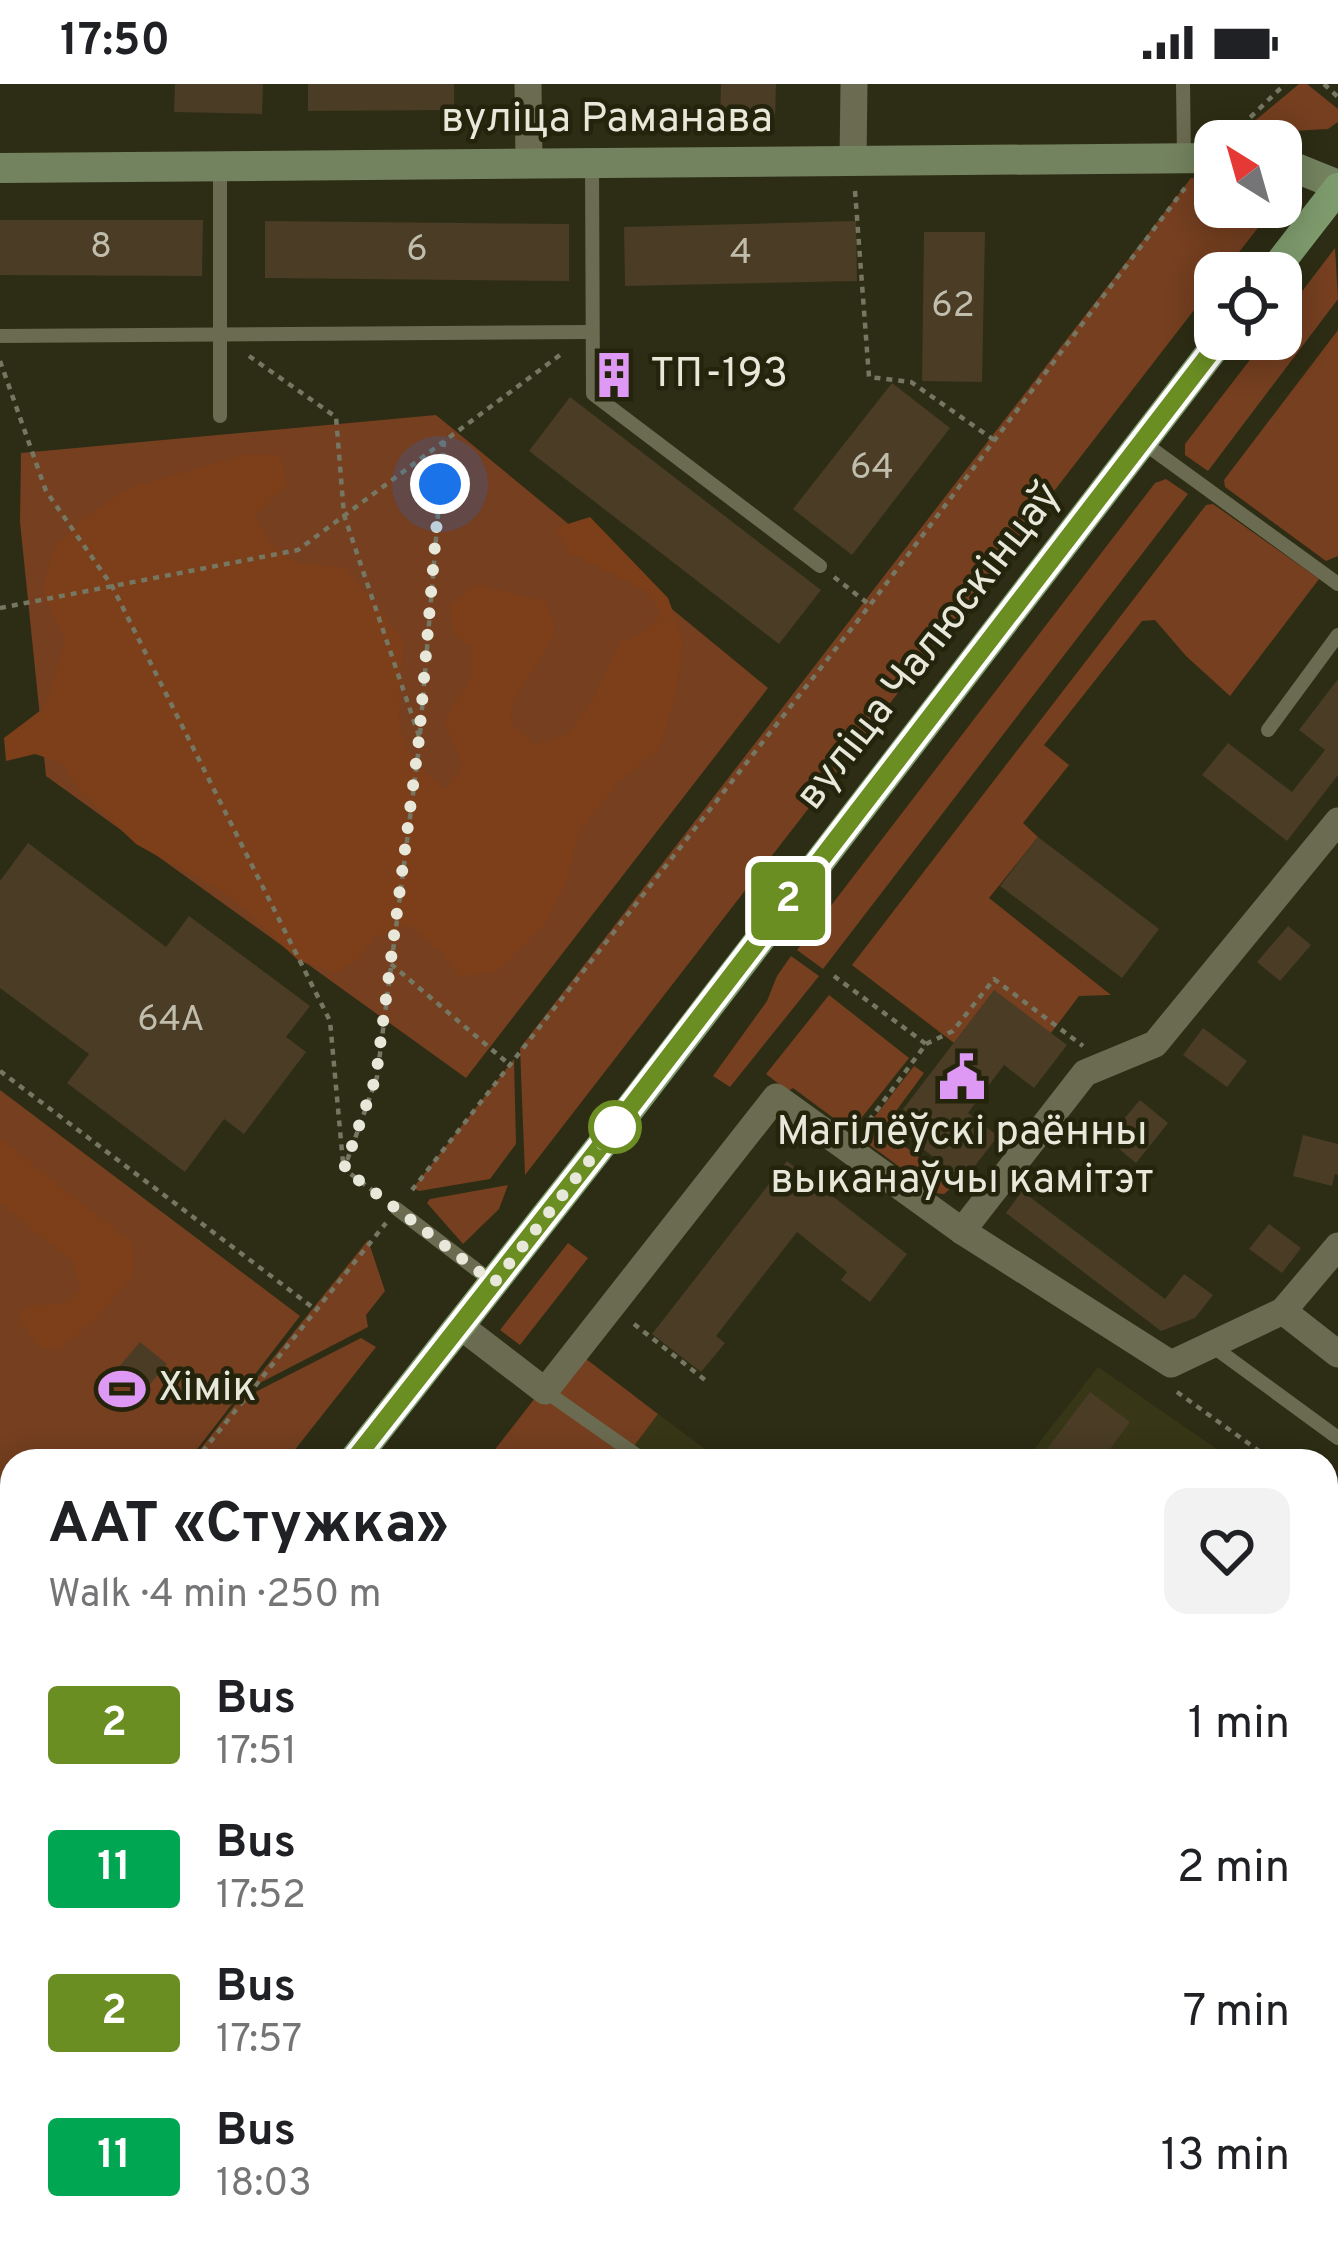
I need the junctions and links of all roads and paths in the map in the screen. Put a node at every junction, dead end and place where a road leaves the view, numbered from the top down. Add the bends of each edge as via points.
1 (528, 84) edge
2 (854, 84) edge
3 (1183, 84) edge
4 (1285, 84) edge
5 (1324, 84) edge
6 (1338, 97) edge
7 (1196, 120) edge
8 (1245, 120) edge
9 (1194, 153) edge
10 (529, 161) junction
11 (853, 161) junction
12 (592, 162) junction
13 (220, 165) junction
14 (0, 168) edge
15 (1194, 172) edge
16 (1302, 177) edge
17 (1334, 201) edge
18 (1290, 252) edge
19 (590, 332) junction
20 (0, 336) edge
21 (220, 336) junction
22 (1205, 360) edge
23 (0, 362) edge
24 (220, 416) dead end
25 (994, 440) junction
26 (444, 441) junction
27 (1142, 441) junction
28 (344, 515) junction
29 (820, 566) joint
30 (1338, 584) edge
31 (112, 586) junction
32 (870, 605) junction
33 (0, 608) edge
34 (1338, 634) edge
35 (1268, 730) dead end
36 (419, 739) junction
37 (1338, 821) edge
38 (391, 964) junction
39 (834, 976) dead end
40 (926, 1044) junction
41 (1106, 1064) junction
42 (512, 1066) junction
43 (0, 1070) edge
44 (848, 1149) junction
45 (344, 1169) junction
46 (397, 1209) junction
47 (962, 1231) junction
48 (1338, 1246) edge
49 (494, 1283) junction
50 (612, 1307) junction
51 (316, 1310) junction
52 (1283, 1311) junction
53 (459, 1325) junction
54 (1211, 1345) junction
55 (1338, 1354) edge
56 (1171, 1364) junction
57 (710, 1383) dead end
58 (545, 1391) junction
59 (1338, 1438) edge
60 (205, 1449) edge
61 (362, 1449) edge
62 (628, 1449) edge
63 (1256, 1449) edge

1 - 10 street
2 - 11 street
3 - 7 lane
4 - 8 path
5 - 6 path
9 - 11 main road, вуліца Раманава
10 - 12 main road, вуліца Раманава
10 - 13 main road, вуліца Раманава
11 - 12 main road, вуліца Раманава
11 - 25 path via 869,376 911,382
12 - 19 lane
13 - 14 main road, вуліца Раманава
13 - 21 lane
15 - 25 path
16 - 17 main road
17 - 18 main road
19 - 21 lane
19 - 26 path
19 - 29 lane via 593,394
20 - 21 lane
21 - 24 lane
21 - 28 path via 335,417
22 - 27 main road, вуліца Чалюскінцаў
23 - 31 path via 46,491
25 - 32 path
26 - 28 path
26 - 36 path
27 - 30 lane
27 - 49 main road, вуліца Чалюскінцаў
28 - 31 path via 298,550
28 - 36 path
29 - 32 path
31 - 33 path
31 - 45 path via 330,1022
32 - 42 path
34 - 35 lane
36 - 38 path
37 - 41 street via 1155,1044
38 - 42 path
38 - 45 path via 376,1077
39 - 40 path
40 - 41 path via 953,1031 994,979
40 - 44 path
41 - 47 street via 1085,1073
42 - 46 path
43 - 51 path
44 - 47 street
44 - 50 street via 776,1096
45 - 46 path
46 - 49 lane
46 - 51 path
47 - 56 street
48 - 52 street
49 - 53 main road, вуліца Чалюскінцаў
50 - 57 path
50 - 58 street
51 - 60 path
52 - 54 street
52 - 55 street
53 - 58 street
53 - 61 main road, вуліца Чалюскінцаў
54 - 56 street
54 - 59 lane
56 - 63 path via 1173,1389
58 - 62 lane

